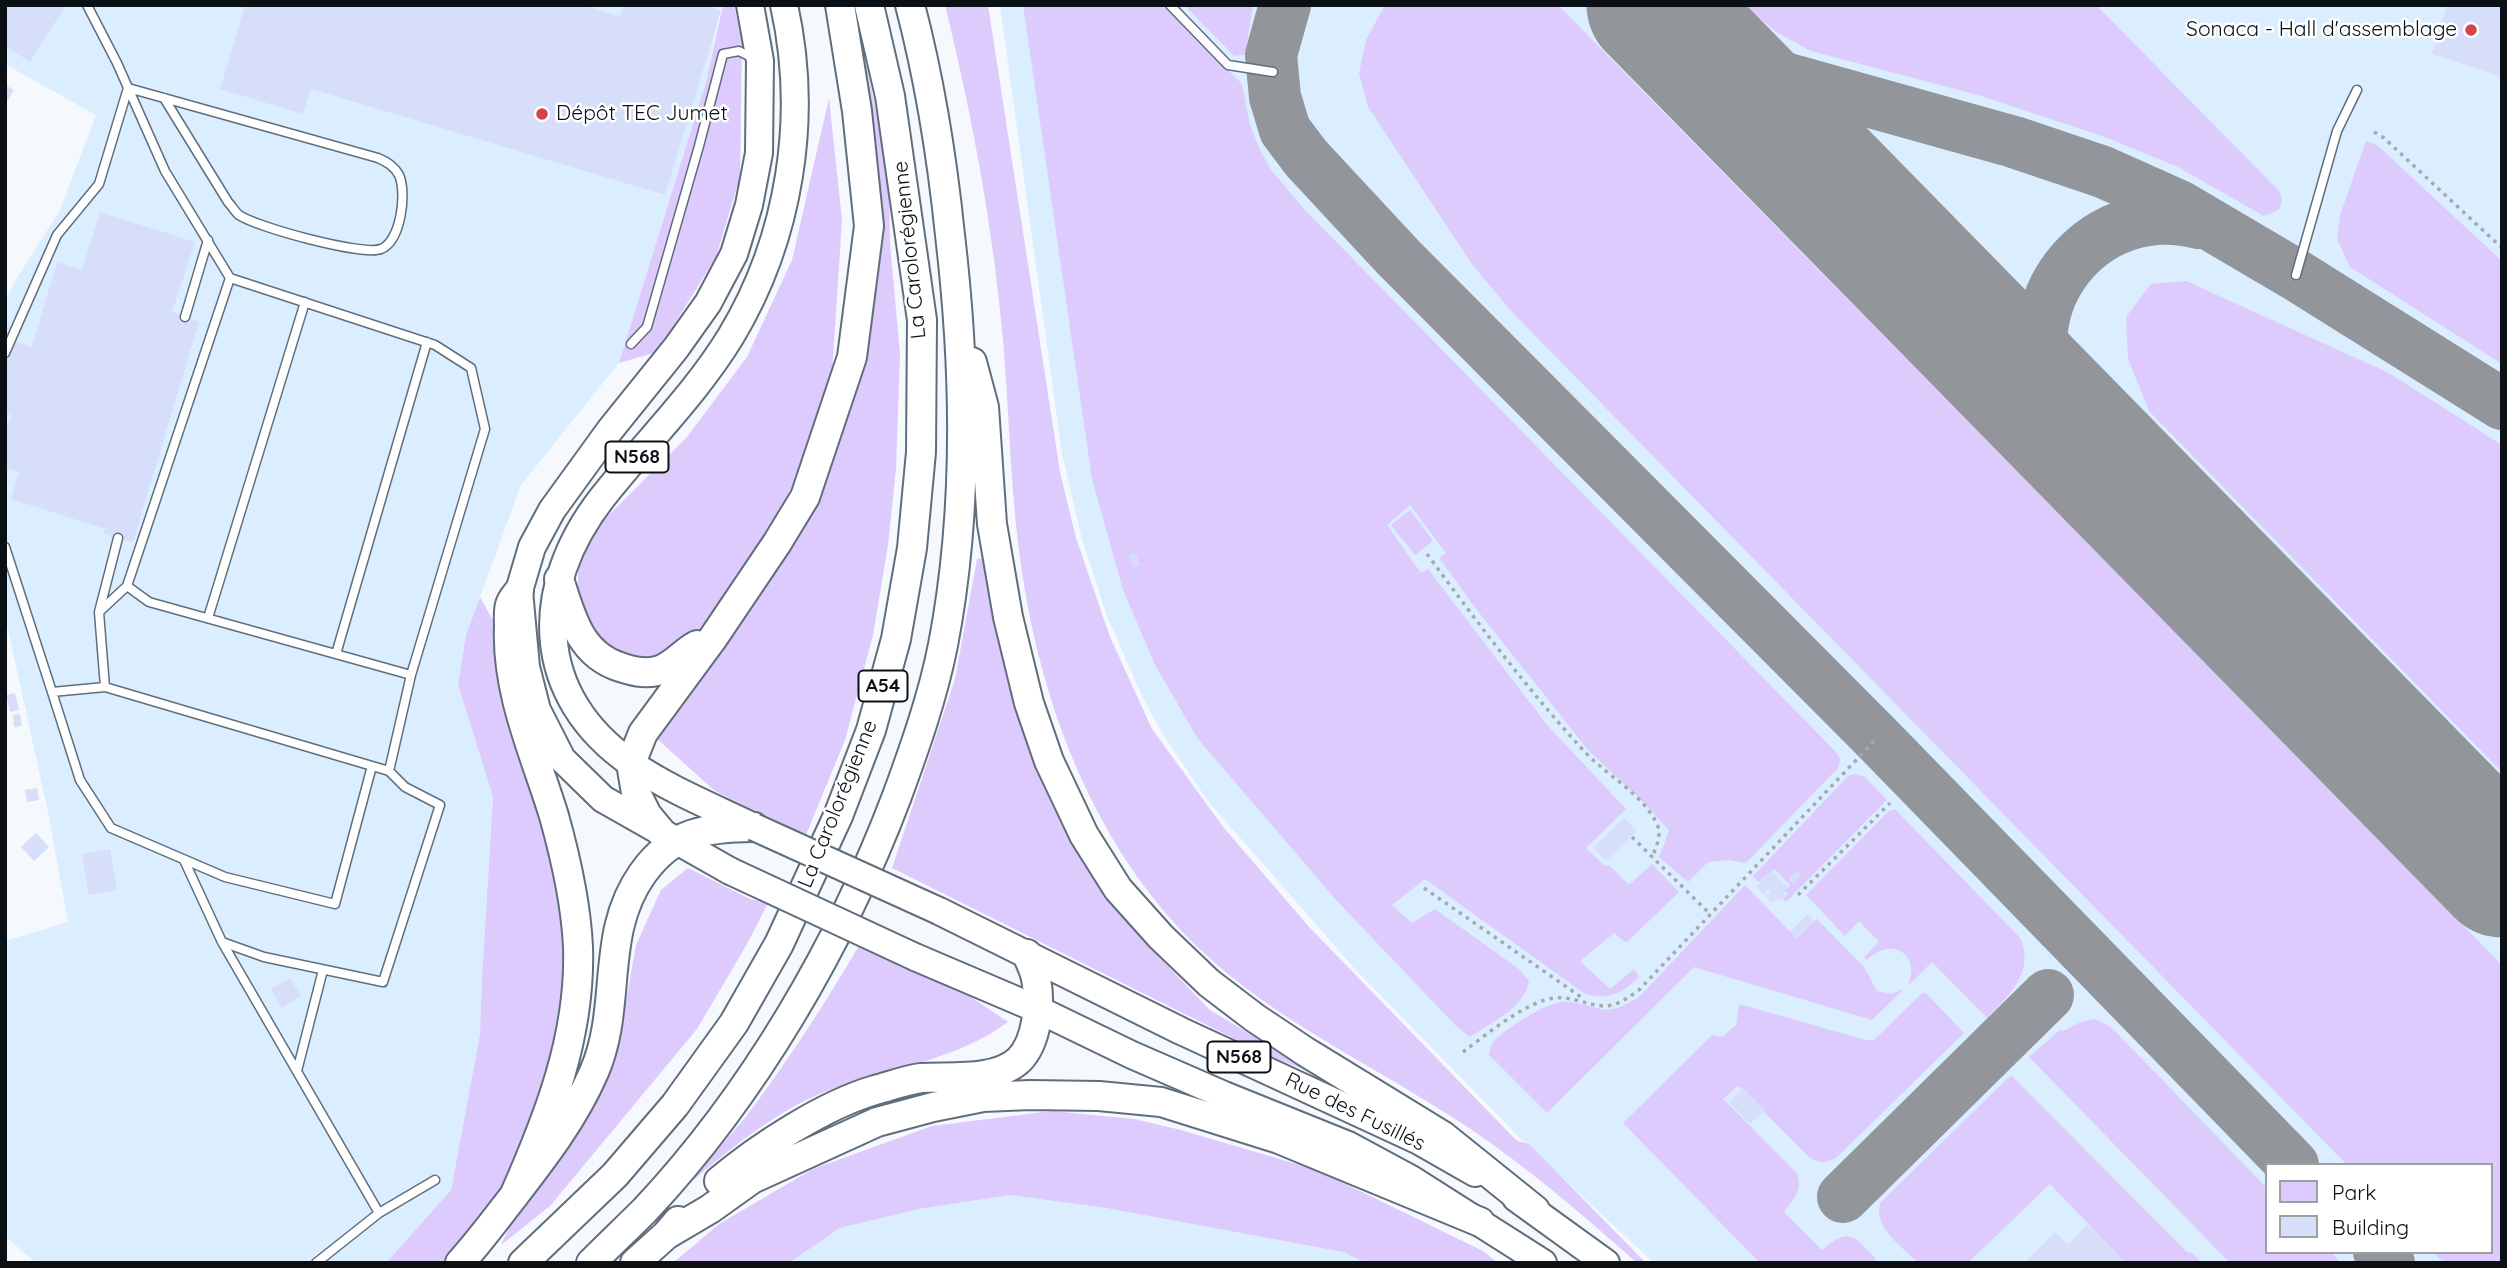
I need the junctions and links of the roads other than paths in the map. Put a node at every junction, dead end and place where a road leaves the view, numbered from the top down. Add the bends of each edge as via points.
1 (86, 5) edge
2 (750, 5) edge
3 (784, 5) edge
4 (840, 5) edge
5 (869, 5) edge
6 (910, 5) edge
7 (1170, 5) edge
8 (777, 58) junction
9 (1273, 72) dead end
10 (128, 88) junction
11 (2357, 90) dead end
12 (164, 98) junction
13 (208, 240) junction
14 (2296, 275) dead end
15 (230, 278) junction
16 (305, 302) junction
17 (960, 316) junction
18 (185, 317) dead end
19 (427, 342) junction
20 (631, 344) dead end
21 (5, 353) edge
22 (118, 538) dead end
23 (5, 547) edge
24 (559, 579) junction
25 (127, 586) junction
26 (519, 591) junction
27 (99, 612) junction
28 (208, 618) junction
29 (713, 638) junction
30 (336, 654) junction
31 (411, 675) junction
32 (105, 687) junction
33 (51, 692) junction
34 (631, 763) junction
35 (372, 766) junction
36 (389, 771) junction
37 (754, 827) junction
38 (669, 837) junction
39 (184, 860) junction
40 (222, 942) junction
41 (1027, 954) junction
42 (323, 970) junction
43 (1037, 1009) junction
44 (297, 1071) junction
45 (435, 1180) dead end
46 (514, 1196) junction
47 (1535, 1210) junction
48 (379, 1213) junction
49 (1480, 1222) junction
50 (666, 1235) junction
51 (316, 1263) edge
52 (460, 1263) edge
53 (523, 1263) edge
54 (591, 1263) edge
55 (635, 1263) edge
56 (1542, 1263) edge
57 (1606, 1263) edge

1 - 10 lane
2 - 8 highway, N568
3 - 8 highway, N568
4 - 29 highway via 869,226 852,357 805,497
5 - 53 highway, La Carolorégienne / A54 via 890,96 922,320 921,452 912,548 896,639 872,730 784,932 734,1023 615,1175
6 - 17 highway, La Carolorégienne / A54 via 942,163
7 - 9 lane via 1228,65
8 - 20 lane via 739,51 723,54 647,327
8 - 24 highway, N568 via 795,130 788,189 759,282 732,335 702,379 601,499 574,541
8 - 26 highway, N568 via 734,254 700,314 552,510 532,547
10 - 12 lane
10 - 13 lane via 165,171
10 - 21 lane via 99,184 57,234
11 - 14 lane via 2337,131
12 - 12 lane via 390,164 400,177 403,201 398,228 389,244 379,250 317,242 239,214
13 - 15 lane
13 - 18 lane
15 - 16 lane
15 - 25 lane
16 - 19 lane
16 - 28 lane
17 - 47 highway via 984,407 992,524 1008,617 1030,703 1049,761 1084,835 1118,889 1209,983 1306,1052 1443,1136
17 - 54 highway, La Carolorégienne / A54 via 964,449 943,647 917,741 882,836 823,961 770,1047 712,1130 646,1208
19 - 30 lane
19 - 31 lane via 471,368 485,429
22 - 27 lane
23 - 33 lane
24 - 29 highway via 575,630 606,663 636,672 657,670
24 - 34 highway, N568 via 553,613 554,653 565,689 605,743
25 - 27 lane
25 - 28 lane via 149,602
26 - 38 highway, N568 via 526,667 537,710 562,759 603,799
26 - 46 highway via 510,605 508,642 517,706 572,883 578,947 576,1000 566,1058 542,1133
27 - 32 lane
28 - 30 lane
29 - 34 highway via 643,733
30 - 31 lane
31 - 36 lane
32 - 33 lane
32 - 35 lane
33 - 39 lane via 80,780 111,828
34 - 37 highway, N568
34 - 38 highway via 636,793 648,815
35 - 36 lane
35 - 39 lane via 335,904 225,877
36 - 42 lane via 405,787 440,805 383,982
37 - 38 highway via 714,827
37 - 41 highway, Rue des Fusillés / N568, bridge
38 - 43 highway, Rue des Fusillés / N568, bridge via 730,871
38 - 46 highway via 634,885 620,917 608,1020 595,1069 549,1152
39 - 40 lane
40 - 42 lane
40 - 44 lane
41 - 43 highway via 1036,979
41 - 47 highway, Rue des Fusillés / N568 via 1419,1141
42 - 44 lane
43 - 49 highway, Rue des Fusillés / N568 via 1155,1065 1348,1145
43 - 50 highway via 1027,1050 1007,1068 918,1079 833,1107 727,1174 697,1199
44 - 48 lane
45 - 48 lane
46 - 52 highway
47 - 57 highway, Rue des Fusillés / N568
48 - 51 lane
49 - 50 highway via 1279,1139 1161,1102 1030,1095 983,1097 877,1122 752,1179
49 - 56 highway, Rue des Fusillés / N568
50 - 55 highway

